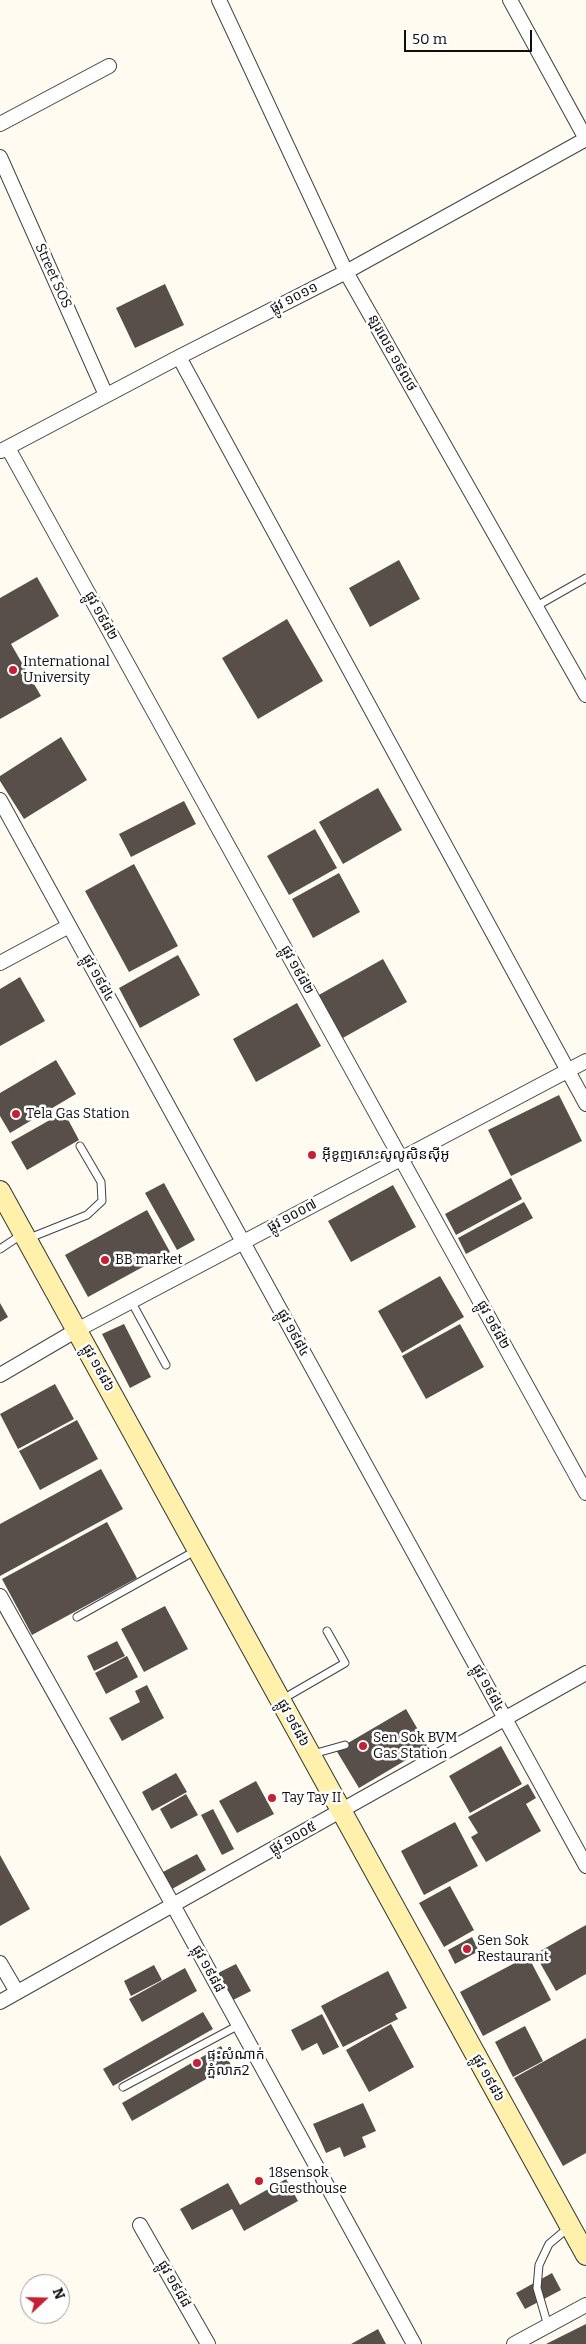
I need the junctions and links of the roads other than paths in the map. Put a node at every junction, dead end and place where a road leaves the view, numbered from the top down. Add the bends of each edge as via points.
1 (219, 0) edge
2 (510, 0) edge
3 (108, 66) dead end
4 (0, 124) edge
5 (586, 139) edge
6 (0, 156) edge
7 (346, 272) junction
8 (178, 357) junction
9 (106, 395) junction
10 (4, 450) edge
11 (586, 578) edge
12 (535, 607) junction
13 (586, 694) edge
14 (0, 800) edge
15 (70, 926) junction
16 (0, 963) edge
17 (586, 1061) edge
18 (568, 1070) junction
19 (586, 1104) edge
20 (80, 1146) dead end
21 (401, 1158) junction
22 (2, 1198) edge
23 (25, 1236) junction
24 (243, 1242) junction
25 (0, 1249) edge
26 (131, 1301) junction
27 (77, 1330) junction
28 (166, 1365) dead end
29 (0, 1375) edge
30 (586, 1493) edge
31 (198, 1550) junction
32 (0, 1596) edge
33 (77, 1617) dead end
34 (327, 1631) dead end
35 (586, 1673) edge
36 (281, 1700) junction
37 (505, 1719) junction
38 (345, 1745) dead end
39 (311, 1755) junction
40 (342, 1811) junction
41 (586, 1866) edge
42 (173, 1905) junction
43 (0, 1963) edge
44 (17, 1992) junction
45 (0, 2002) edge
46 (239, 2025) junction
47 (123, 2087) dead end
48 (140, 2225) dead end
49 (570, 2226) junction
50 (586, 2255) edge
51 (586, 2304) edge
52 (548, 2326) junction
53 (208, 2344) edge
54 (414, 2344) edge
55 (514, 2344) edge

1 - 7 street, ន្ឡរលេខ ១៩លថ
2 - 5 street
3 - 4 street
5 - 7 street, ផ្លូវ ១០១១
6 - 9 street, Street SOS
7 - 8 street, ផ្លូវ ១០១១
7 - 12 street, ន្ឡរលេខ ១៩លថ
8 - 9 street, ផ្លូវ ១០១១
8 - 18 street
9 - 10 street, ផ្លូវ ១០១១
10 - 21 street, ផ្លូវ ១៩៨២
11 - 12 lane
12 - 13 street, ន្ឡរលេខ ១៩លថ
14 - 15 street, ផ្លូវ ១៩៨៤
15 - 16 street
15 - 24 street, ផ្លូវ ១៩៨៤
17 - 18 street, ផ្លូវ ១០០៧
18 - 19 street
18 - 21 street, ផ្លូវ ១០០៧
20 - 23 lane via 101,1182 102,1201 87,1215
21 - 24 street, ផ្លូវ ១០០៧
21 - 30 street, ផ្លូវ ១៩៨២
22 - 23 main road, ផ្លូវ ១៩៨៦
23 - 25 lane
23 - 27 main road, ផ្លូវ ១៩៨៦
24 - 26 street, ផ្លូវ ១០០៧
24 - 37 street, ផ្លូវ ១៩៨៤
26 - 27 street, ផ្លូវ ១០០៧
26 - 28 lane
27 - 29 street, ផ្លូវ ១០០៧
27 - 31 main road, ផ្លូវ ១៩៨៦
31 - 33 lane
31 - 36 main road, ផ្លូវ ១៩៨៦
32 - 42 street, ផ្លុវ ១៩៨៨
34 - 36 lane via 344,1663
35 - 37 street, ផ្លូវ ១០០៥
36 - 39 main road, ផ្លូវ ១៩៨៦
37 - 40 street, ផ្លូវ ១០០៥ via 380,1786
37 - 41 street, ផ្លូវ ១៩៨៤
38 - 39 lane
39 - 40 main road, ផ្លូវ ១៩៨៦
40 - 42 street, ផ្លូវ ១០០៥
40 - 49 main road, ផ្លូវ ១៩៨៦
42 - 44 street, ផ្លូវ ១០០៥
42 - 46 street, ផ្លុវ ១៩៨៨
43 - 44 street
44 - 45 street, ផ្លូវ ១០០៥
46 - 47 lane
46 - 54 street, ផ្លុវ ១៩៨៨
48 - 53 street, ផ្លូវ ១៩៨៨
49 - 50 main road, ផ្លូវ ១៩៨៦
49 - 52 lane via 549,2244 538,2265 537,2288
51 - 52 street
52 - 55 street

